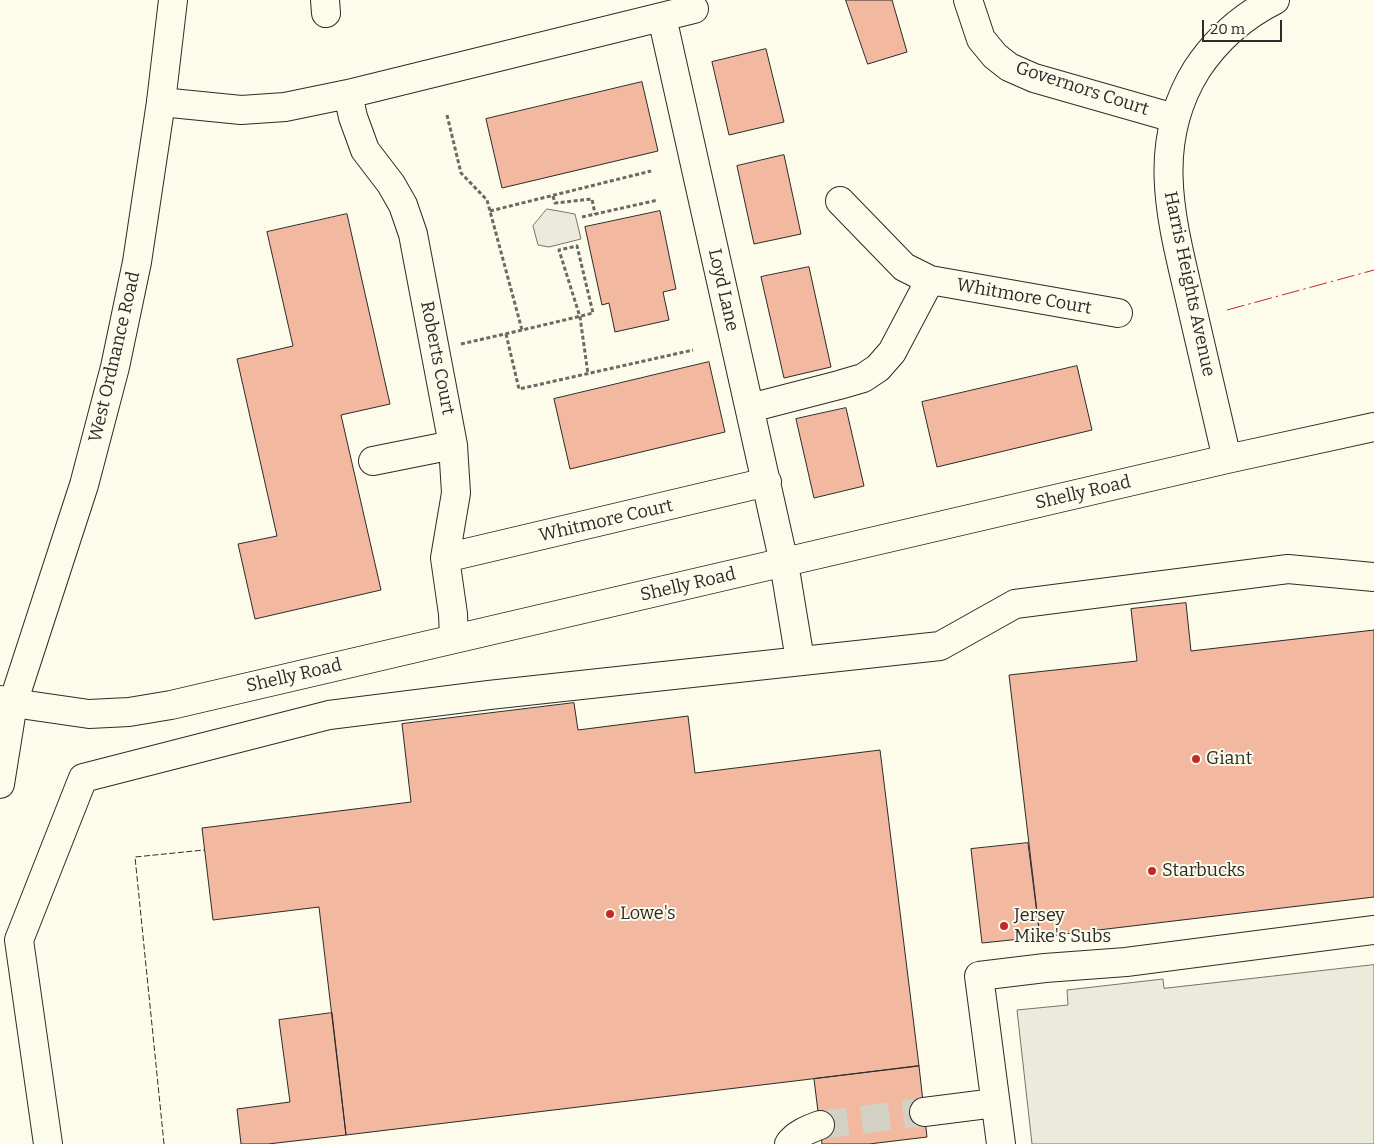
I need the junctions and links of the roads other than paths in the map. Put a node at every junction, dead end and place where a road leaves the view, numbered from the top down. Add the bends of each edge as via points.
1 (173, 0) edge
2 (968, 0) edge
3 (1275, 0) edge
4 (694, 9) dead end
5 (662, 17) junction
6 (348, 94) junction
7 (161, 102) junction
8 (1174, 118) junction
9 (840, 201) dead end
10 (930, 280) junction
11 (1118, 313) dead end
12 (750, 408) junction
13 (1374, 427) edge
14 (453, 445) junction
15 (1227, 459) junction
16 (373, 461) dead end
17 (767, 482) junction
18 (445, 558) junction
19 (784, 563) junction
20 (1374, 577) edge
21 (454, 638) junction
22 (800, 660) junction
23 (4, 709) edge
24 (0, 784) edge
25 (1374, 930) edge
26 (995, 1103) junction
27 (924, 1112) tunnel mouth
28 (820, 1125) tunnel mouth
29 (48, 1144) edge
30 (789, 1144) edge
31 (1001, 1144) edge

1 - 7 street, West Ordnance Road
2 - 8 street, Governors Court via 981,39 1009,67 1034,78
3 - 8 street, Harris Heights Avenue via 1248,15 1207,54 1189,83
4 - 5 street
5 - 6 street
5 - 12 street, Loyd Lane
6 - 7 street via 285,107 241,110
6 - 14 street, Roberts Court via 365,150 391,184 413,234
7 - 23 street, West Ordnance Road via 137,262 115,368 84,485
8 - 15 street, Harris Heights Avenue via 1168,153 1175,231
9 - 10 street, Whitmore Court via 904,267
10 - 11 street, Whitmore Court
10 - 12 street via 892,352 878,368 863,378
12 - 17 street, Loyd Lane
13 - 15 street, Shelly Road
14 - 16 street
14 - 18 street, Roberts Court via 456,493
15 - 19 street, Shelly Road
17 - 18 street, Whitmore Court
17 - 19 street, Loyd Lane
18 - 21 street, Roberts Court
19 - 21 street, Shelly Road
19 - 22 street, Loyd Lane
20 - 22 street via 1288,569 1015,604 940,646
21 - 23 street, Shelly Road via 129,712 89,714
22 - 29 street via 329,715 83,778 19,940
23 - 24 street, West Ordnance Road
25 - 26 street via 1126,962 979,976
26 - 27 street
26 - 31 street
28 - 30 street via 805,1130

